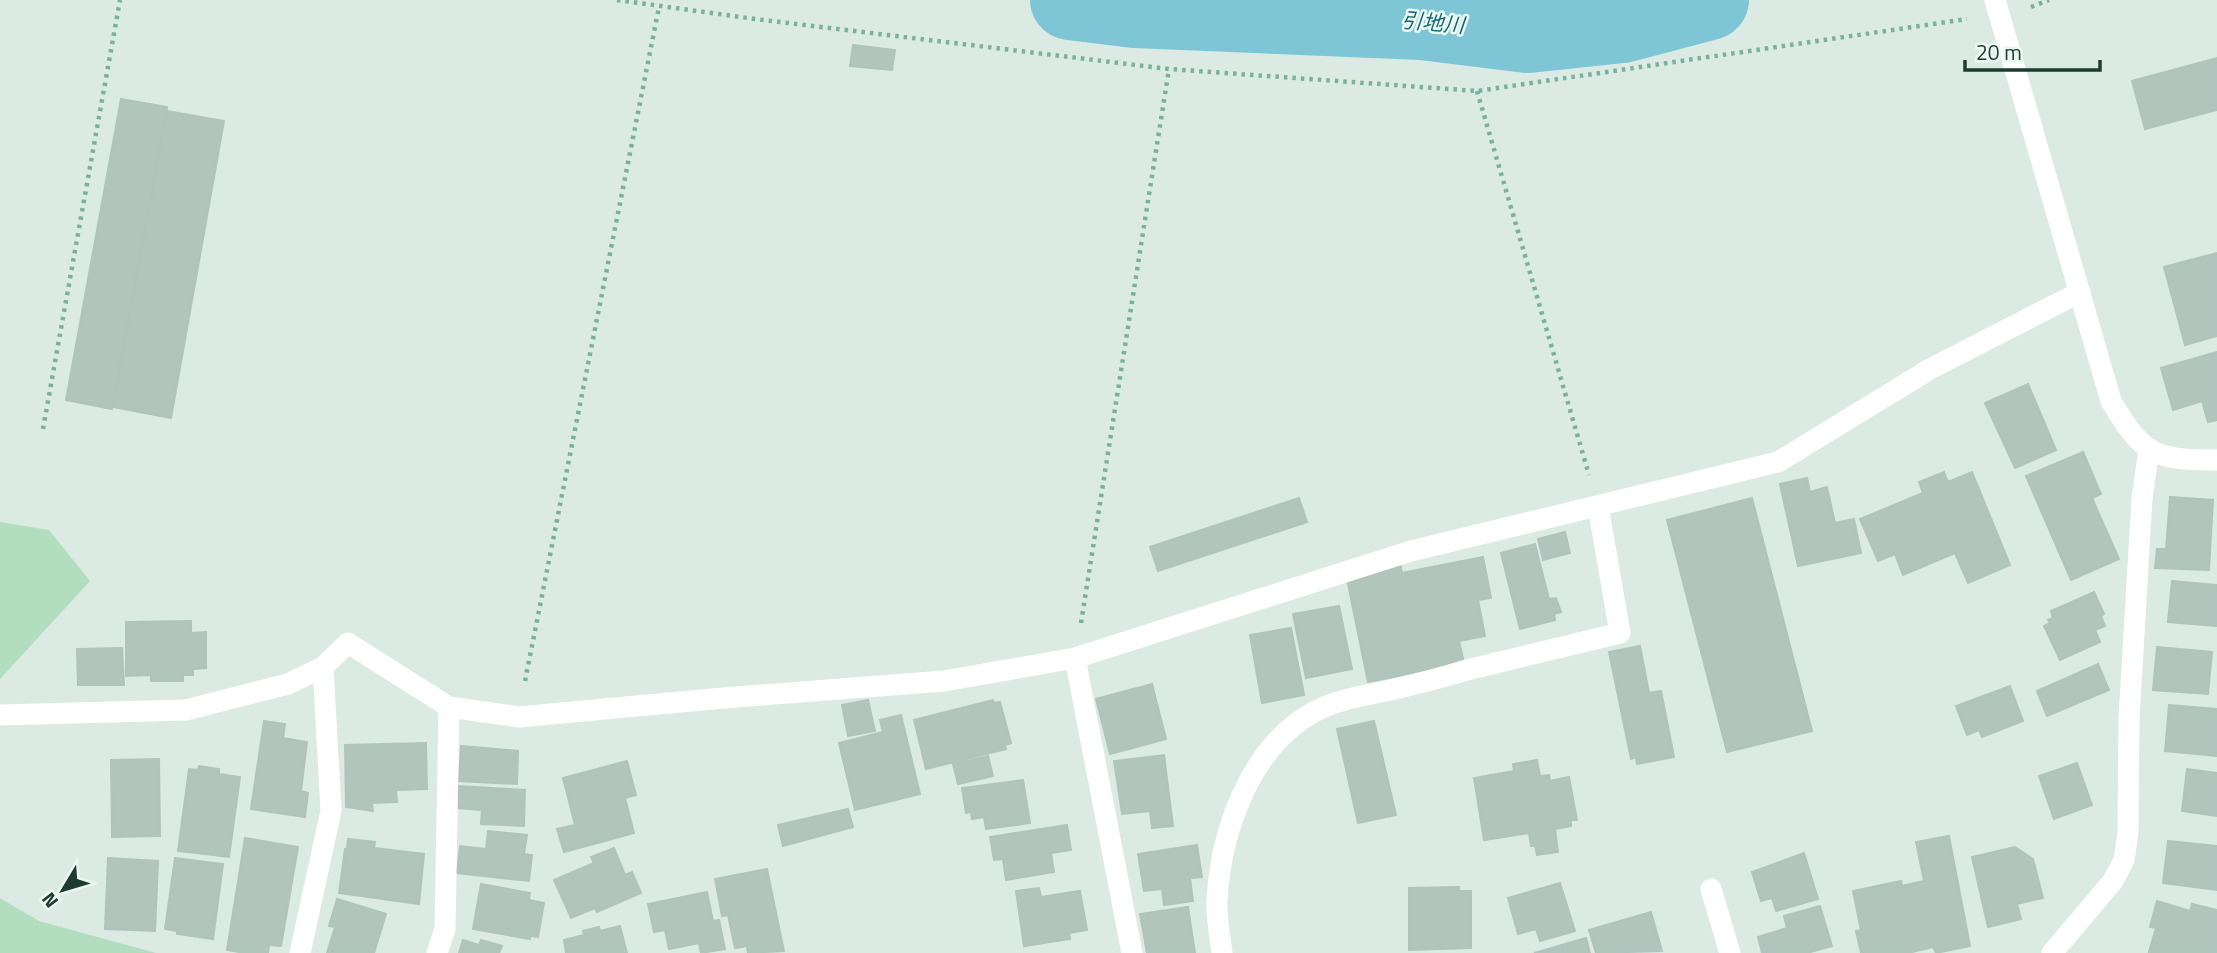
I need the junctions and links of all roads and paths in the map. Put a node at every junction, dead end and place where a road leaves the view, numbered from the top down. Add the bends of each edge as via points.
1 (120, 0) edge
2 (617, 0) edge
3 (1997, 5) edge
4 (659, 7) junction
5 (1169, 69) junction
6 (1477, 91) junction
7 (2080, 292) junction
8 (43, 429) dead end
9 (2148, 449) junction
10 (2217, 460) edge
11 (1598, 506) junction
12 (1075, 658) junction
13 (323, 667) junction
14 (449, 707) junction
15 (0, 715) edge
16 (519, 717) junction
17 (1711, 889) dead end
18 (300, 953) edge
19 (438, 953) edge
20 (1132, 953) edge
21 (1222, 953) edge
22 (1730, 953) edge
23 (2052, 953) edge

1 - 8 path
2 - 4 path
3 - 6 path
3 - 7 street
4 - 5 path
4 - 16 path
5 - 6 path
5 - 12 path
6 - 11 path
7 - 9 street via 2111,401 2130,432
7 - 11 street via 1930,369 1778,462
9 - 10 street via 2182,460
9 - 23 street via 2130,691 2129,833 2124,860 2113,881
11 - 12 street via 1411,551
11 - 21 street via 1620,633 1341,701 1293,725 1270,746 1256,768 1221,865 1217,902
12 - 16 street via 944,681
12 - 20 street
13 - 14 street via 348,643
13 - 15 street via 288,684 186,710
13 - 18 street via 331,811
14 - 16 street
14 - 19 street via 445,929
17 - 22 street

